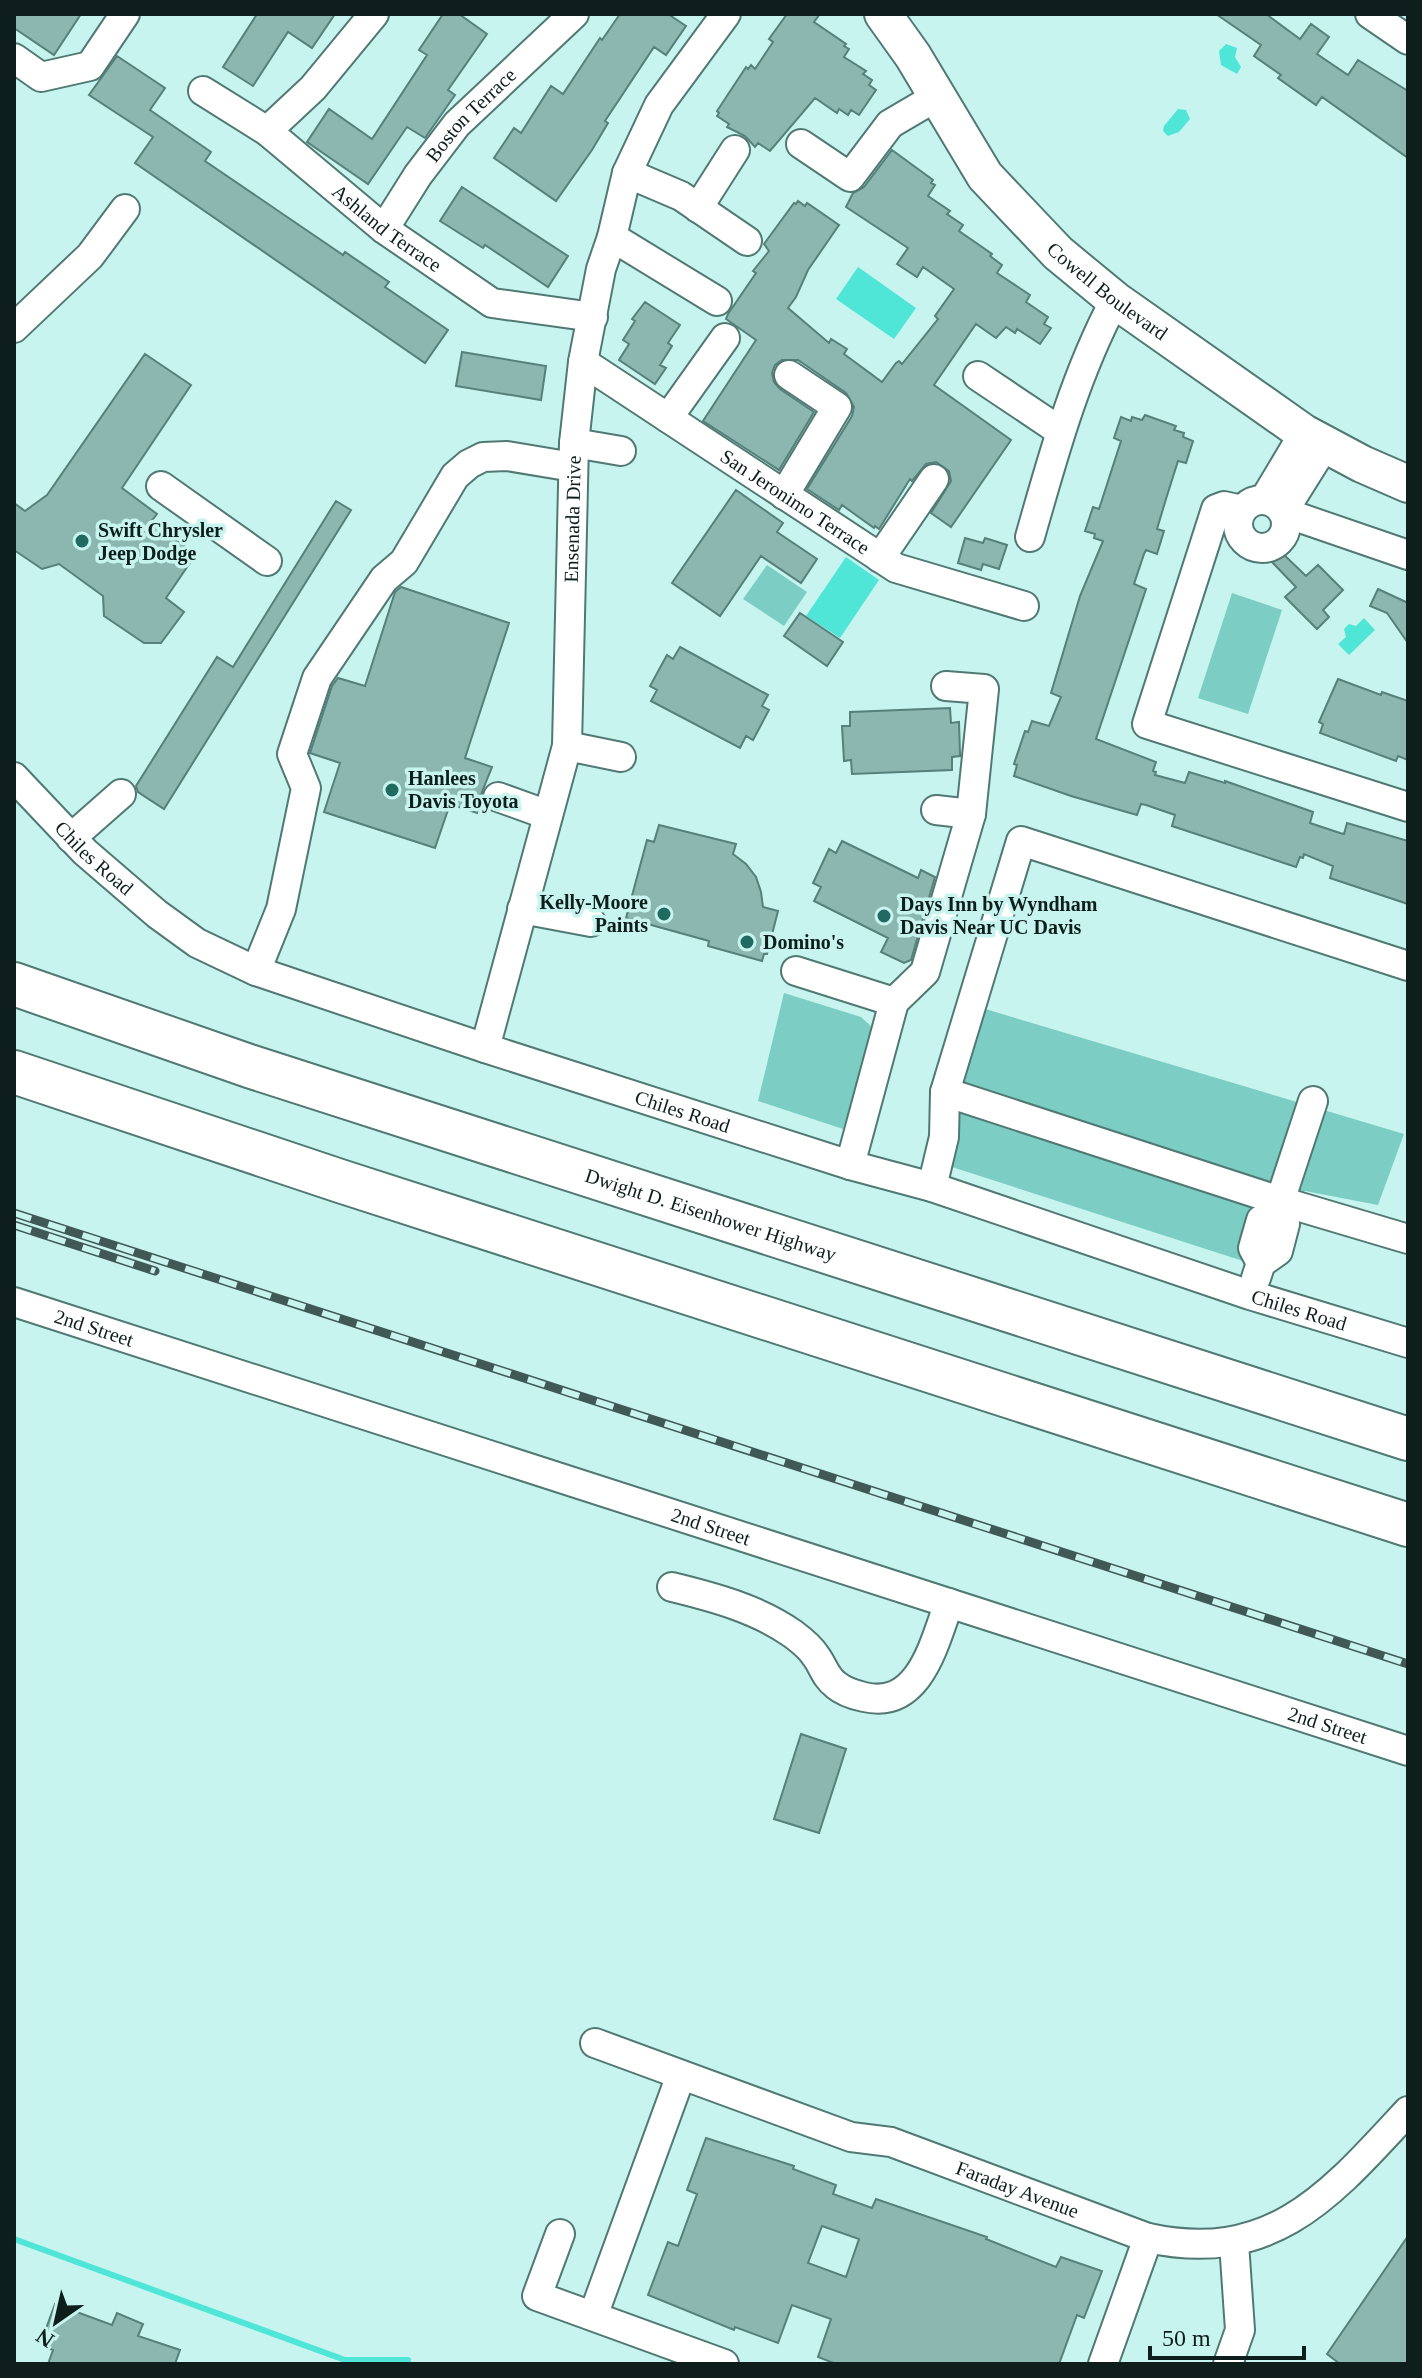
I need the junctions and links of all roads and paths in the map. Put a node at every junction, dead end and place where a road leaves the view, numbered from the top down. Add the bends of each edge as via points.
1 (125, 14) edge
2 (374, 14) edge
3 (574, 14) edge
4 (726, 14) edge
5 (883, 14) edge
6 (1370, 14) edge
7 (1408, 40) edge
8 (14, 58) edge
9 (203, 91) dead end
10 (936, 97) junction
11 (267, 131) junction
12 (801, 144) dead end
13 (735, 150) dead end
14 (627, 173) junction
15 (698, 208) junction
16 (125, 209) dead end
17 (384, 229) junction
18 (612, 237) junction
19 (747, 241) dead end
20 (1115, 300) junction
21 (717, 301) dead end
22 (593, 317) junction
23 (14, 328) edge
24 (725, 338) dead end
25 (583, 362) junction
26 (789, 375) dead end
27 (978, 376) dead end
28 (668, 418) junction
29 (1060, 431) junction
30 (1314, 439) junction
31 (621, 451) dead end
32 (574, 455) junction
33 (934, 479) dead end
34 (1408, 484) edge
35 (161, 486) dead end
36 (784, 495) junction
37 (1263, 507) junction
38 (1030, 537) dead end
39 (1408, 555) edge
40 (880, 558) junction
41 (267, 561) dead end
42 (1024, 606) dead end
43 (946, 686) dead end
44 (567, 746) junction
45 (621, 757) dead end
46 (14, 777) edge
47 (121, 794) dead end
48 (498, 797) dead end
49 (1408, 807) edge
50 (936, 810) dead end
51 (971, 814) junction
52 (548, 815) junction
53 (71, 838) junction
54 (522, 909) junction
55 (591, 922) dead end
56 (1408, 966) edge
57 (256, 971) junction
58 (796, 971) dead end
59 (14, 984) edge
60 (894, 1002) junction
61 (485, 1048) junction
62 (14, 1072) edge
63 (945, 1092) junction
64 (14, 1096) edge
65 (1313, 1101) dead end
66 (850, 1165) junction
67 (340, 1181) junction
68 (932, 1187) junction
69 (1278, 1207) junction
70 (1408, 1239) edge
71 (1250, 1295) junction
72 (14, 1302) edge
73 (1408, 1343) edge
74 (1408, 1439) edge
75 (1408, 1525) edge
76 (672, 1587) dead end
77 (949, 1603) junction
78 (1408, 1751) edge
79 (595, 2043) dead end
80 (681, 2075) junction
81 (1408, 2111) edge
82 (560, 2234) dead end
83 (1148, 2238) junction
84 (1234, 2243) junction
85 (593, 2316) junction
86 (724, 2364) edge
87 (1103, 2364) edge
88 (1228, 2364) edge

1 - 8 street via 90,66 41,77
2 - 11 street via 313,88
3 - 17 street, Boston Terrace via 457,124
4 - 14 street, Ensenada Drive via 659,105
5 - 10 main road, Cowell Boulevard
6 - 7 street
9 - 11 street, Ashland Terrace
10 - 12 street via 890,124 850,177
10 - 20 main road, Cowell Boulevard via 985,176 1058,253
11 - 17 street, Ashland Terrace
13 - 15 street
14 - 15 street
14 - 18 street, Ensenada Drive
15 - 19 street
16 - 23 street via 90,256
17 - 22 street, Ashland Terrace via 492,303
18 - 21 street
18 - 22 street, Ensenada Drive
20 - 29 street via 1092,342
20 - 30 main road, Cowell Boulevard
22 - 25 street, Ensenada Drive
24 - 28 street
25 - 28 street, San Jeronimo Terrace
25 - 32 street, Ensenada Drive
26 - 36 street via 837,407
27 - 29 street
28 - 36 street, San Jeronimo Terrace
29 - 38 street
30 - 34 main road, Cowell Boulevard
30 - 37 street
31 - 32 street
32 - 44 street, Ensenada Drive
32 - 57 street via 483,457 455,476 404,562 384,579 317,678 292,754 306,788 281,909
33 - 40 street
35 - 41 street
36 - 40 street, San Jeronimo Terrace
37 - 39 street
37 - 49 street via 1216,509 1147,724
40 - 42 street, San Jeronimo Terrace via 896,568
43 - 51 street via 984,689
44 - 45 street
44 - 52 street, Ensenada Drive
46 - 53 street, Chiles Road
47 - 53 street
48 - 52 street
50 - 51 street
51 - 60 street via 925,972
52 - 54 street, Ensenada Drive
53 - 57 street, Chiles Road via 121,885 197,943
54 - 55 street
54 - 61 street, Ensenada Drive
56 - 63 street via 1021,841
57 - 61 street, Chiles Road
58 - 60 street
59 - 74 highway, Dwight D. Eisenhower Highway via 249,1066
60 - 66 street
61 - 66 street, Chiles Road
62 - 67 highway
63 - 68 street via 944,1137
63 - 69 street
64 - 67 highway
65 - 69 street
66 - 68 street, Chiles Road
67 - 75 highway
68 - 71 street, Chiles Road
69 - 70 street
69 - 71 street via 1285,1224 1278,1251 1261,1263
71 - 73 street, Chiles Road
72 - 77 street, 2nd Street
76 - 77 street via 770,1621 810,1648 837,1686 873,1700 903,1692 915,1681
77 - 78 street, 2nd Street
79 - 80 street, Faraday Avenue
80 - 83 street, Faraday Avenue via 851,2137 891,2142
80 - 85 street
81 - 84 street, Faraday Avenue via 1320,2202
82 - 85 street via 537,2296
83 - 84 street, Faraday Avenue via 1174,2244
83 - 87 street
84 - 88 street via 1240,2330
85 - 86 street

